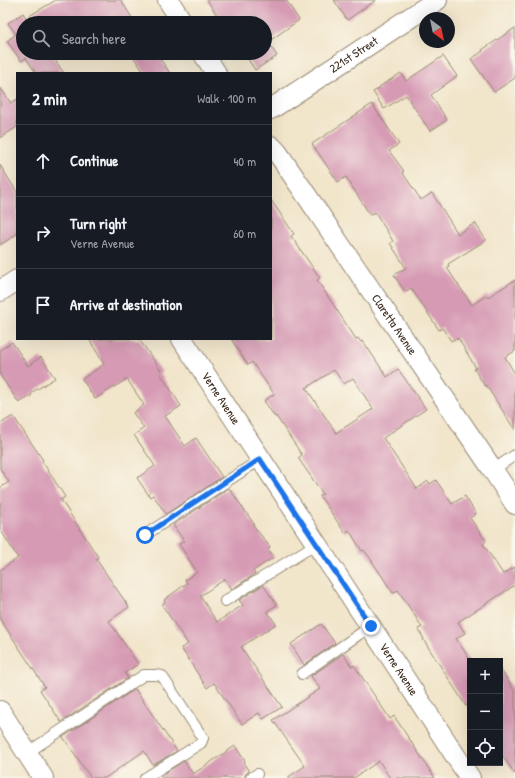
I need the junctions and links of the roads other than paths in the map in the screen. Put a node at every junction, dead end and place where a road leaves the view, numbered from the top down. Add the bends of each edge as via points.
1 (168, 0) edge
2 (436, 0) edge
3 (178, 16) edge
4 (208, 60) edge
5 (215, 72) edge
6 (272, 108) edge
7 (272, 147) edge
8 (16, 281) edge
9 (0, 291) edge
10 (183, 340) edge
11 (515, 455) edge
12 (260, 459) junction
13 (493, 470) junction
14 (515, 504) edge
15 (145, 535) dead end
16 (316, 544) junction
17 (225, 601) dead end
18 (371, 626) junction
19 (302, 674) dead end
20 (0, 711) edge
21 (27, 753) junction
22 (43, 778) edge
23 (145, 778) edge
24 (470, 778) edge

1 - 3 street
2 - 6 street, 221st Street
4 - 5 street
7 - 13 street, Claretta Avenue
8 - 9 street
10 - 12 street, Verne Avenue
11 - 13 lane
12 - 15 lane
12 - 16 street, Verne Avenue
13 - 14 street, Claretta Avenue
16 - 17 lane
16 - 18 street, Verne Avenue
18 - 19 lane
18 - 24 street, Verne Avenue
20 - 21 street
21 - 22 street
21 - 23 lane via 144,675 162,676 203,738 201,743

